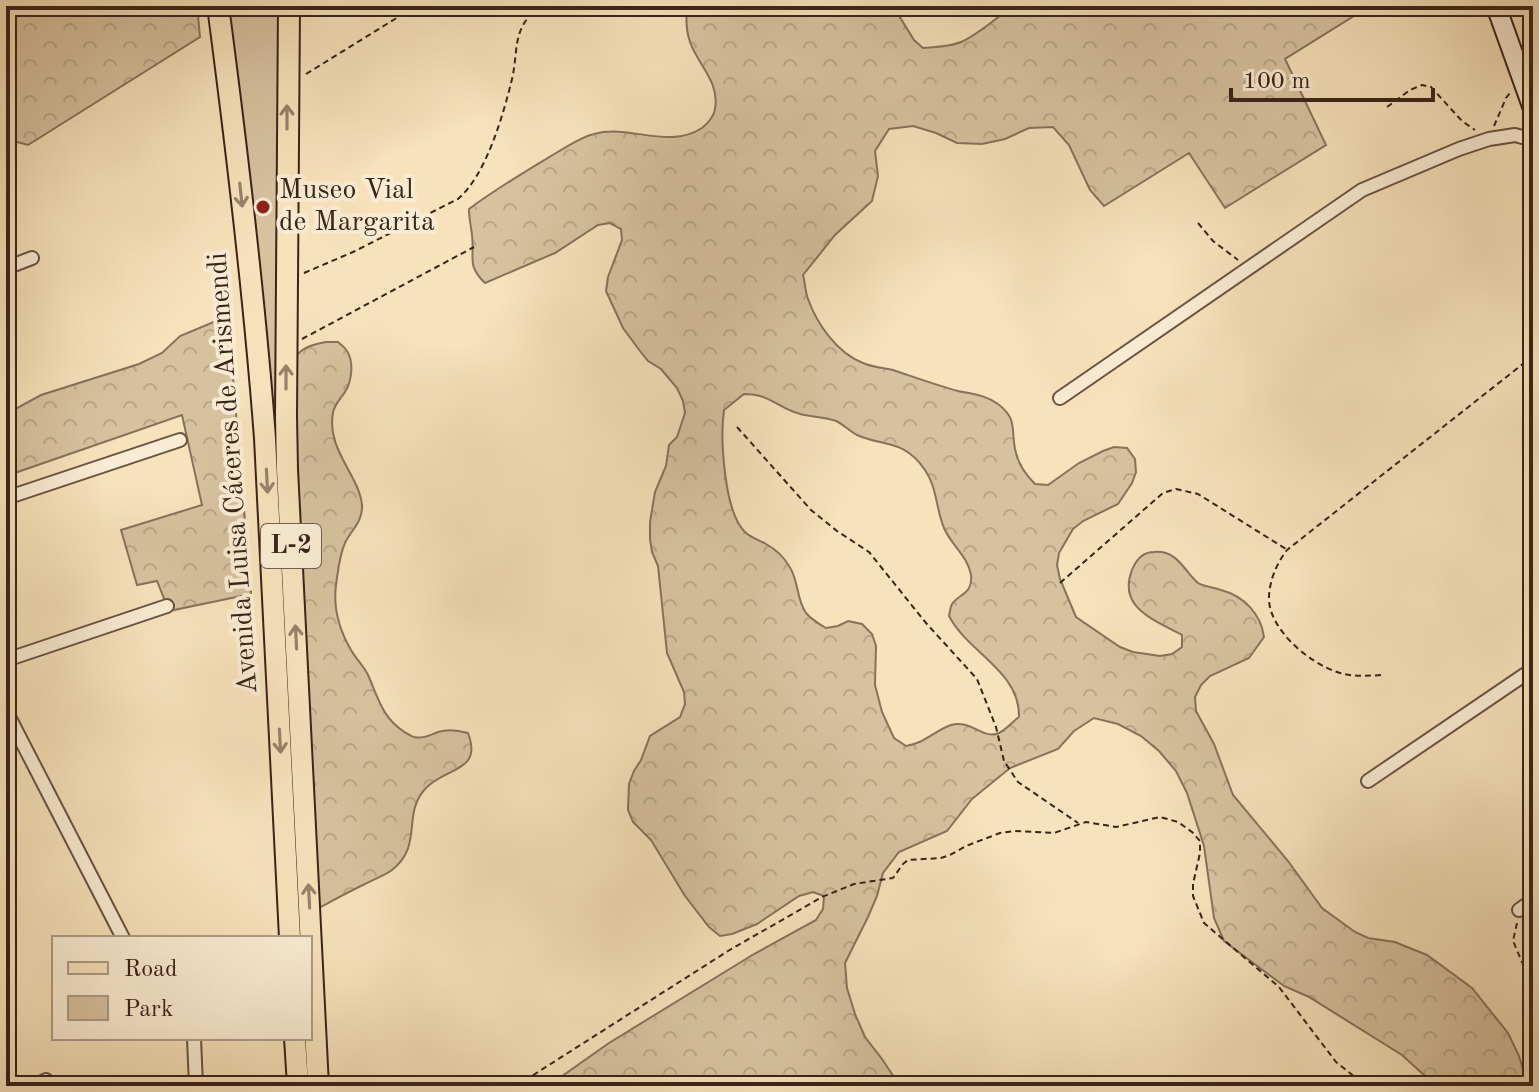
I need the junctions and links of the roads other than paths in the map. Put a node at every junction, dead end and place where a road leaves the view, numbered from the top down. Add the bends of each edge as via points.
1 (218, 6) edge
2 (289, 6) edge
3 (1496, 6) edge
4 (1533, 109) edge
5 (1533, 140) edge
6 (32, 258) dead end
7 (6, 268) edge
8 (1060, 398) dead end
9 (180, 440) dead end
10 (6, 498) edge
11 (167, 606) dead end
12 (6, 660) edge
13 (1533, 669) edge
14 (6, 711) edge
15 (1368, 781) dead end
16 (1533, 900) edge
17 (1519, 910) road end
18 (122, 936) edge
19 (290, 936) edge
20 (310, 936) edge
21 (312, 967) edge
22 (194, 1040) edge
23 (295, 1040) edge
24 (196, 1086) edge
25 (298, 1086) edge
26 (318, 1086) edge

1 -> 19 main road, Avenida Luisa Cáceres de Arismendi / L-2 via 262,397
20 -> 2 main road, Avenida Luisa Cáceres de Arismendi / L-2 via 287,469
3 - 4 street
5 - 8 street via 1515,135 1489,139 1362,190
6 - 7 street
9 - 10 street
11 - 12 street
13 - 15 street
14 - 18 street
16 - 17 street
26 -> 21 main road, Avenida Luisa Cáceres de Arismendi / L-2
22 - 24 street
23 - 25 main road

